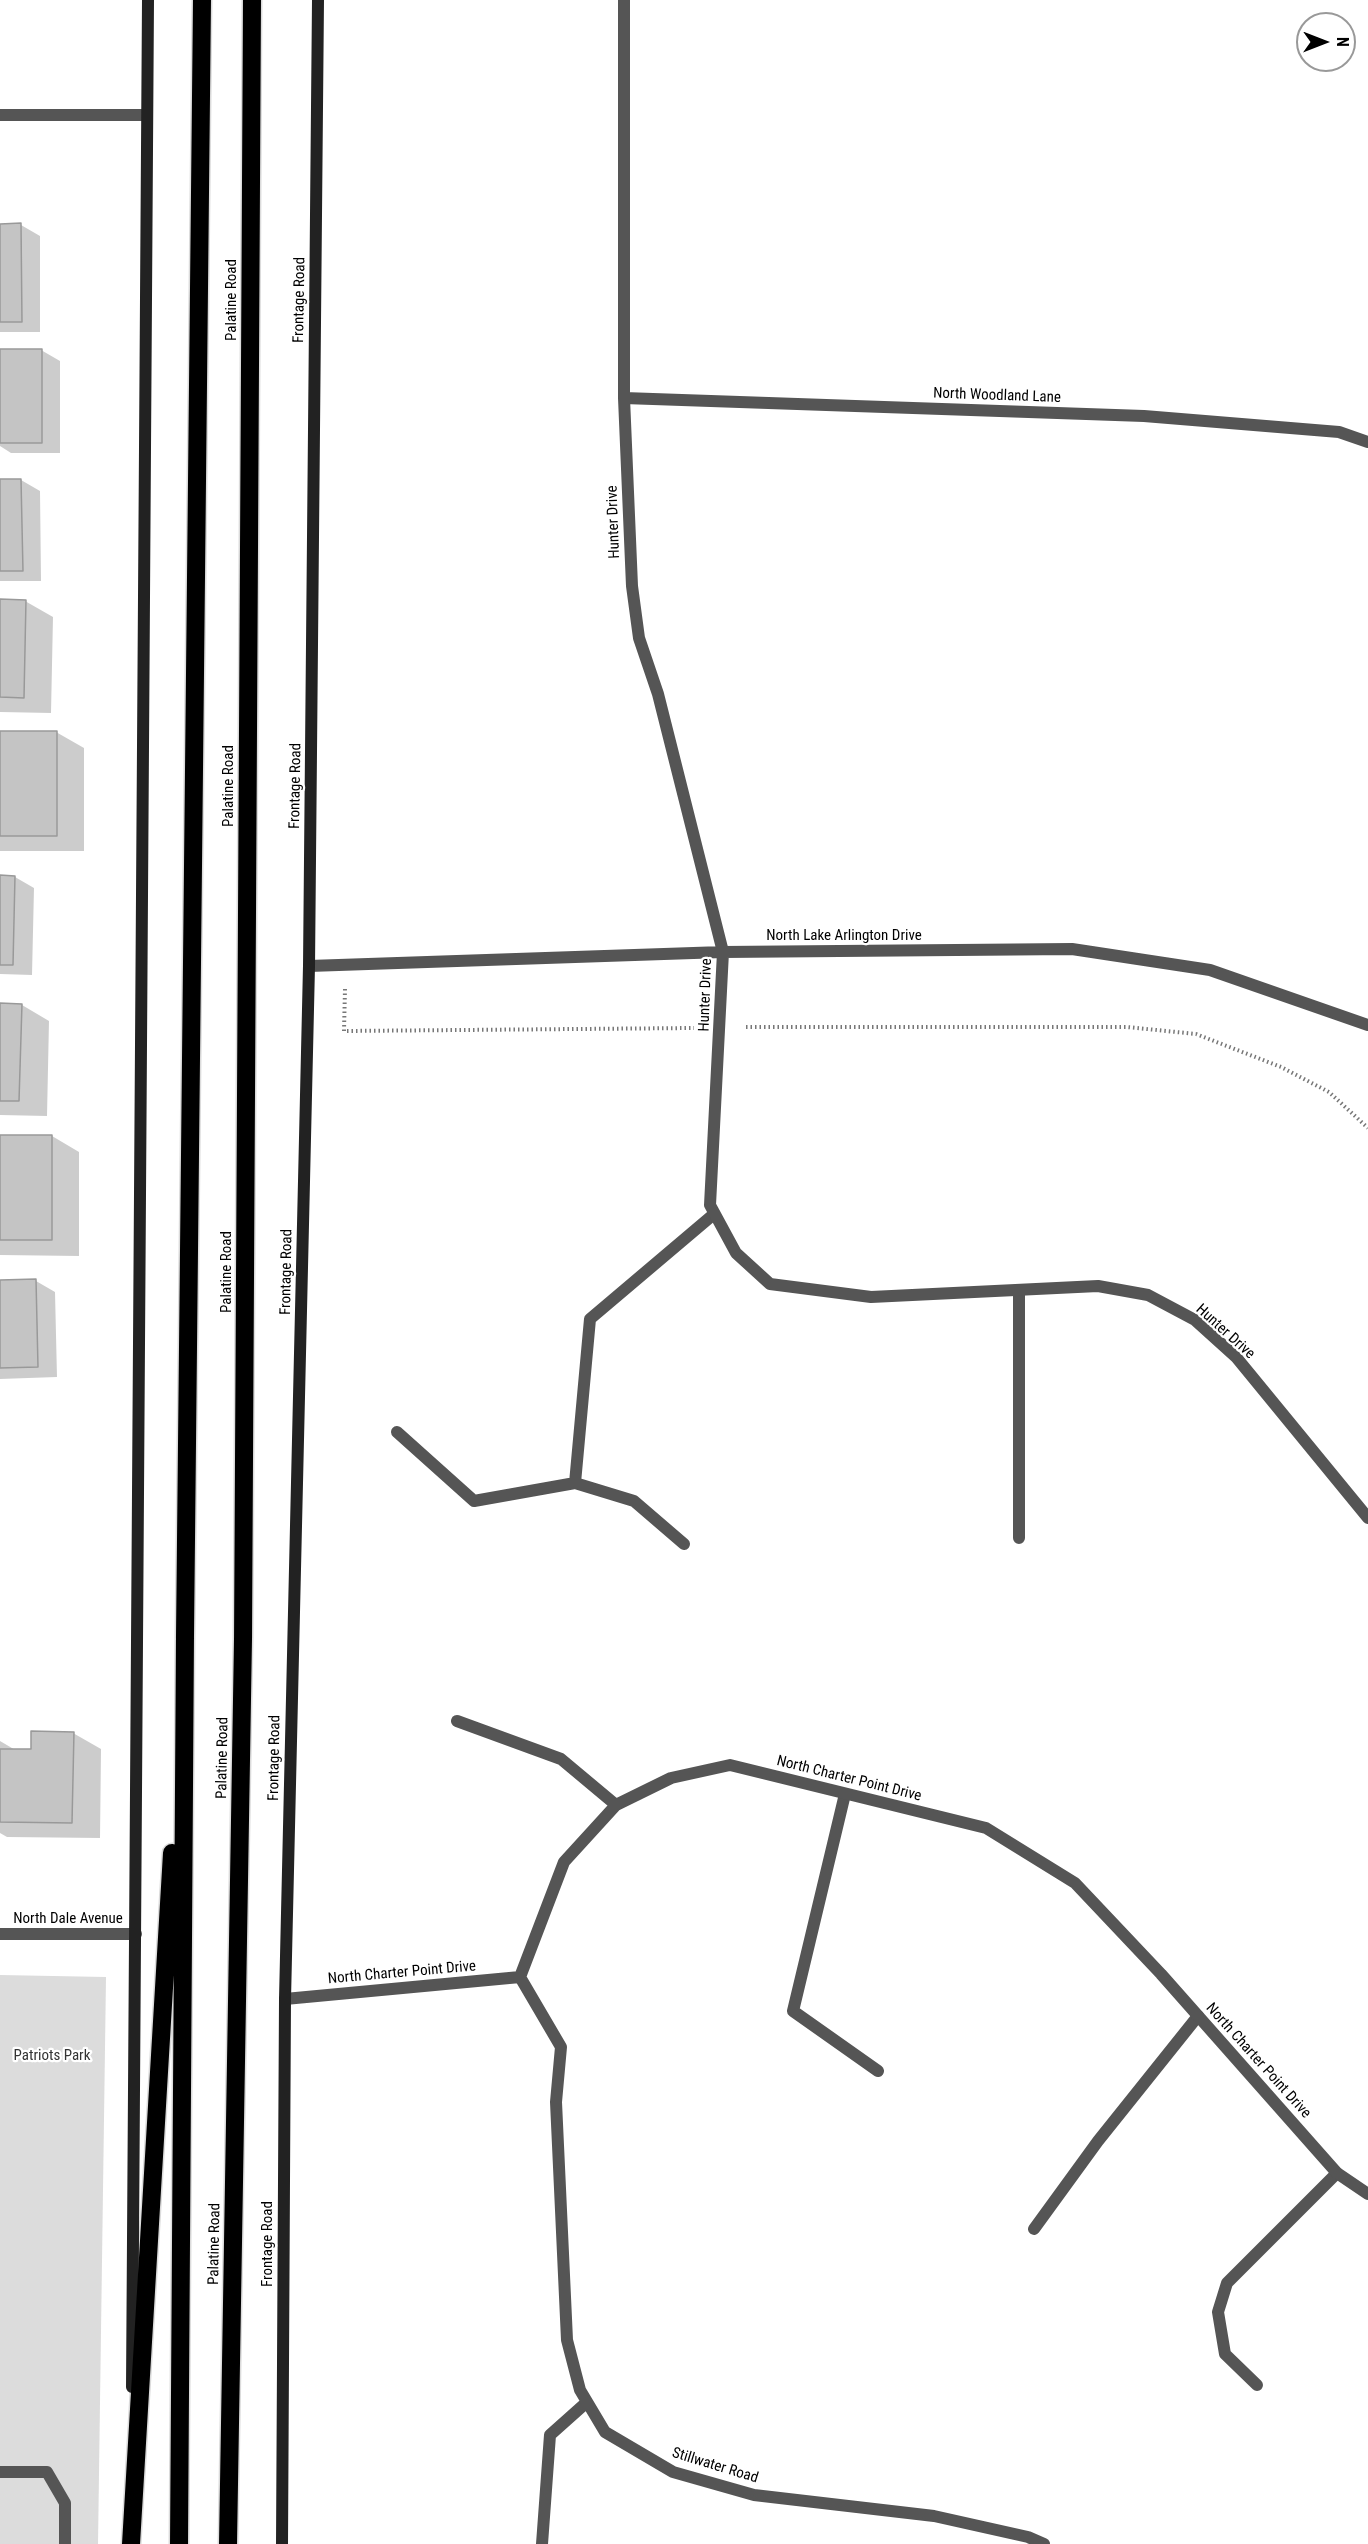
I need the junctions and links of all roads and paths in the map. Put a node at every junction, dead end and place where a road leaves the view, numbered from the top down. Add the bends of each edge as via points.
1 (148, 0) edge
2 (202, 0) edge
3 (252, 0) edge
4 (318, 0) edge
5 (624, 0) edge
6 (0, 115) edge
7 (147, 115) junction
8 (624, 398) junction
9 (1368, 442) edge
10 (723, 952) junction
11 (345, 964) junction
12 (309, 966) junction
13 (1368, 1025) edge
14 (719, 1028) junction
15 (1368, 1128) edge
16 (714, 1214) junction
17 (1019, 1290) junction
18 (397, 1432) dead end
19 (575, 1483) junction
20 (1368, 1518) edge
21 (1019, 1538) dead end
22 (684, 1544) dead end
23 (185, 1635) junction
24 (457, 1721) dead end
25 (845, 1794) junction
26 (616, 1805) junction
27 (0, 1934) edge
28 (136, 1934) junction
29 (520, 1977) junction
30 (285, 1999) junction
31 (1198, 2016) junction
32 (878, 2071) dead end
33 (1337, 2173) junction
34 (1368, 2194) edge
35 (1034, 2229) dead end
36 (1257, 2385) dead end
37 (587, 2402) junction
38 (0, 2472) edge
39 (65, 2544) edge
40 (131, 2544) edge
41 (179, 2544) edge
42 (228, 2544) edge
43 (282, 2544) edge
44 (542, 2544) edge
45 (1044, 2544) edge

1 - 7 street
2 - 23 highway
3 - 42 highway, Palatine Road via 243,1639
4 - 12 street, Frontage Road
5 - 8 street, Hunter Drive
6 - 7 street
7 - 28 street
8 - 9 street, North Woodland Lane via 1144,416 1339,432
8 - 10 street, Hunter Drive via 632,586 639,638 658,694
10 - 11 street, North Lake Arlington Drive
10 - 13 street, North Lake Arlington Drive via 1072,949 1210,970
10 - 14 street, Hunter Drive
11 - 12 street, North Lake Arlington Drive
11 - 14 path via 344,1031
12 - 30 street, Frontage Road
14 - 15 path via 1127,1028 1196,1034 1281,1067 1329,1092
14 - 16 street, Hunter Drive via 710,1205
16 - 17 street, Hunter Drive via 736,1253 770,1284 871,1297
16 - 19 street via 590,1319
17 - 20 street, Hunter Drive via 1098,1286 1148,1295 1195,1320 1236,1357
17 - 21 street
18 - 19 street via 474,1501
19 - 22 street via 634,1501
23 - 40 highway
23 - 41 highway
24 - 26 street via 561,1759
25 - 26 street, North Charter Point Drive via 730,1765 671,1778
25 - 31 street, North Charter Point Drive via 986,1828 1075,1883
25 - 32 street via 793,2011
26 - 29 street, North Charter Point Drive via 564,1862
27 - 28 street, North Dale Avenue
28 - 40 street
29 - 30 street, North Charter Point Drive
29 - 37 street, Stillwater Road via 561,2047 556,2102 567,2340
30 - 43 street, Frontage Road
31 - 33 street, North Charter Point Drive
31 - 35 street
33 - 34 street, North Charter Point Drive
33 - 36 street via 1227,2283 1218,2312 1225,2354
37 - 44 street via 550,2435
37 - 45 street, Stillwater Road via 605,2432 674,2472 754,2495 934,2516
38 - 39 street via 47,2472 65,2503

